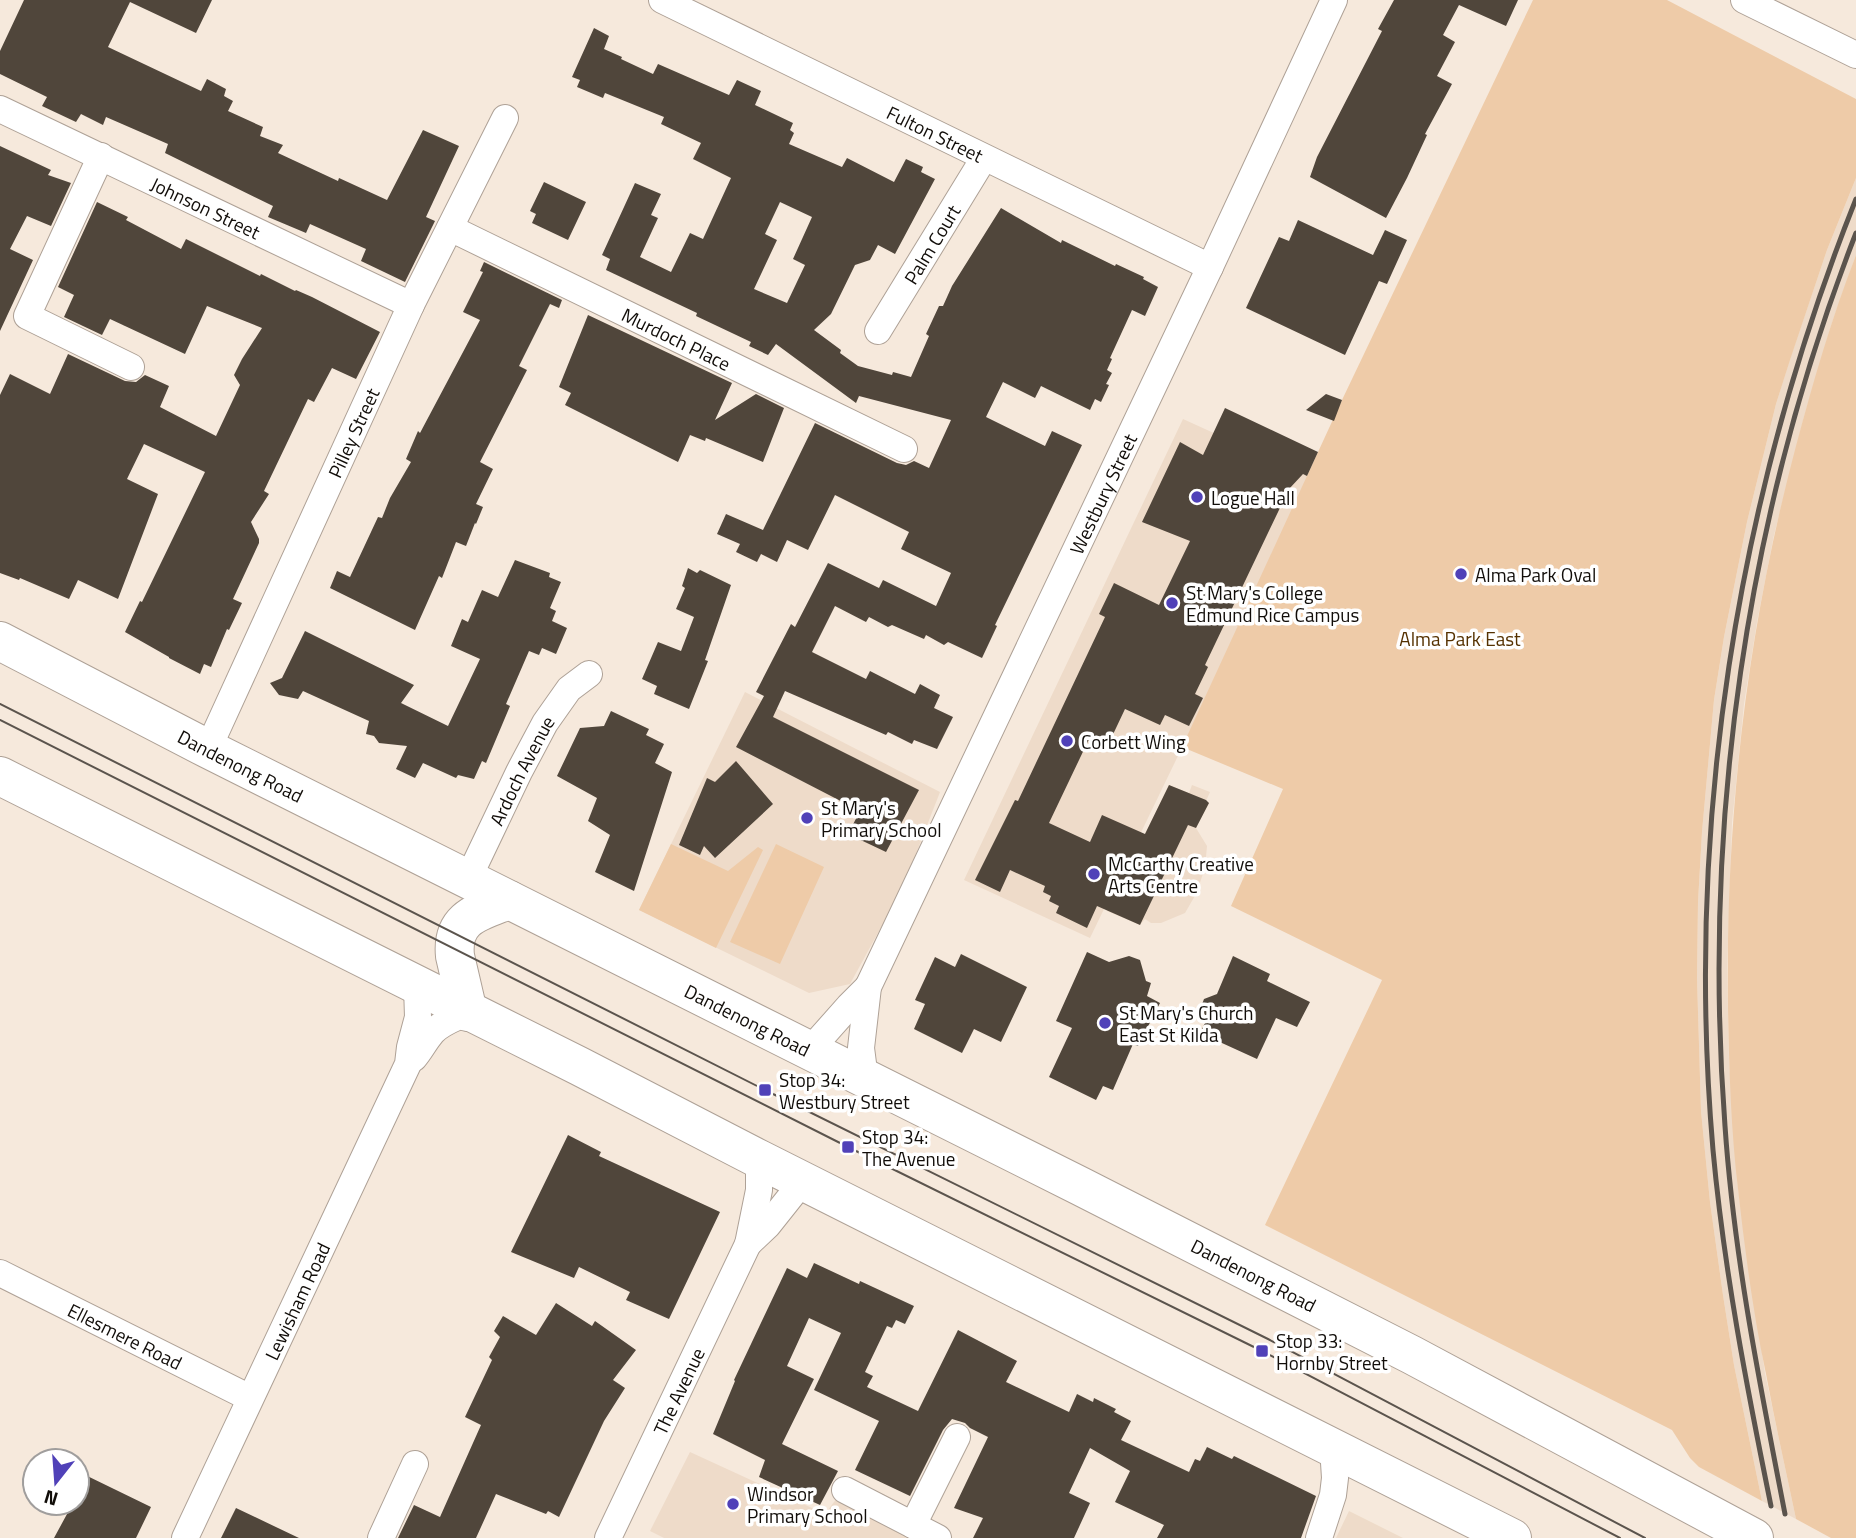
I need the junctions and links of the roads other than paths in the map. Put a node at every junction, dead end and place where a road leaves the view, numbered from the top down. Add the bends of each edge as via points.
1 (662, 0) edge
2 (1334, 0) edge
3 (1744, 0) edge
4 (1856, 55) edge
5 (0, 109) edge
6 (505, 118) dead end
7 (101, 156) junction
8 (984, 158) junction
9 (450, 228) junction
10 (1210, 267) junction
11 (411, 305) junction
12 (878, 331) dead end
13 (131, 367) dead end
14 (904, 449) dead end
15 (0, 641) edge
16 (589, 674) dead end
17 (208, 749) junction
18 (0, 776) edge
19 (468, 879) junction
20 (509, 900) junction
21 (417, 986) junction
22 (868, 987) junction
23 (468, 1012) junction
24 (809, 1051) junction
25 (408, 1064) junction
26 (865, 1079) junction
27 (759, 1159) junction
28 (803, 1181) junction
29 (748, 1244) junction
30 (0, 1273) edge
31 (250, 1398) junction
32 (957, 1437) dead end
33 (1334, 1447) junction
34 (415, 1464) dead end
35 (845, 1490) dead end
36 (913, 1525) junction
37 (1746, 1534) edge
38 (186, 1538) edge
39 (381, 1538) edge
40 (608, 1538) edge
41 (938, 1538) edge
42 (1319, 1538) edge
43 (1512, 1538) edge

1 - 8 street, Fulton Street
2 - 10 street, Westbury Street
3 - 4 street
5 - 7 street, Johnson Street
6 - 9 street, Pilley Street
7 - 11 street, Johnson Street
7 - 13 street via 27,316
8 - 10 street, Fulton Street
8 - 12 street, Palm Court
9 - 11 street, Pilley Street
9 - 14 street, Murdoch Place
10 - 22 street, Westbury Street
11 - 17 street, Pilley Street
15 - 17 highway, Dandenong Road
16 - 19 street, Ardoch Avenue via 569,689 545,723
17 - 19 highway, Dandenong Road
18 - 21 highway
19 - 20 highway, Dandenong Road
20 - 23 highway via 475,913 457,933 455,956
20 - 24 highway, Dandenong Road
21 - 23 highway
21 - 25 street, Lewisham Road via 418,1017
22 - 24 street, Westbury Street
22 - 26 street, Westbury Street via 861,1048
23 - 25 street, Lewisham Road via 438,1027
23 - 27 highway
24 - 26 highway, Dandenong Road
25 - 31 street, Lewisham Road
26 - 37 highway, Dandenong Road via 1412,1355
27 - 28 highway
27 - 29 street, The Avenue via 759,1190
28 - 29 street, The Avenue
28 - 33 highway
29 - 40 street, The Avenue
30 - 31 street, Ellesmere Road
31 - 38 street, Lewisham Road
32 - 36 street
33 - 42 street via 1333,1495
33 - 43 highway
34 - 39 street
35 - 36 street
36 - 41 street

